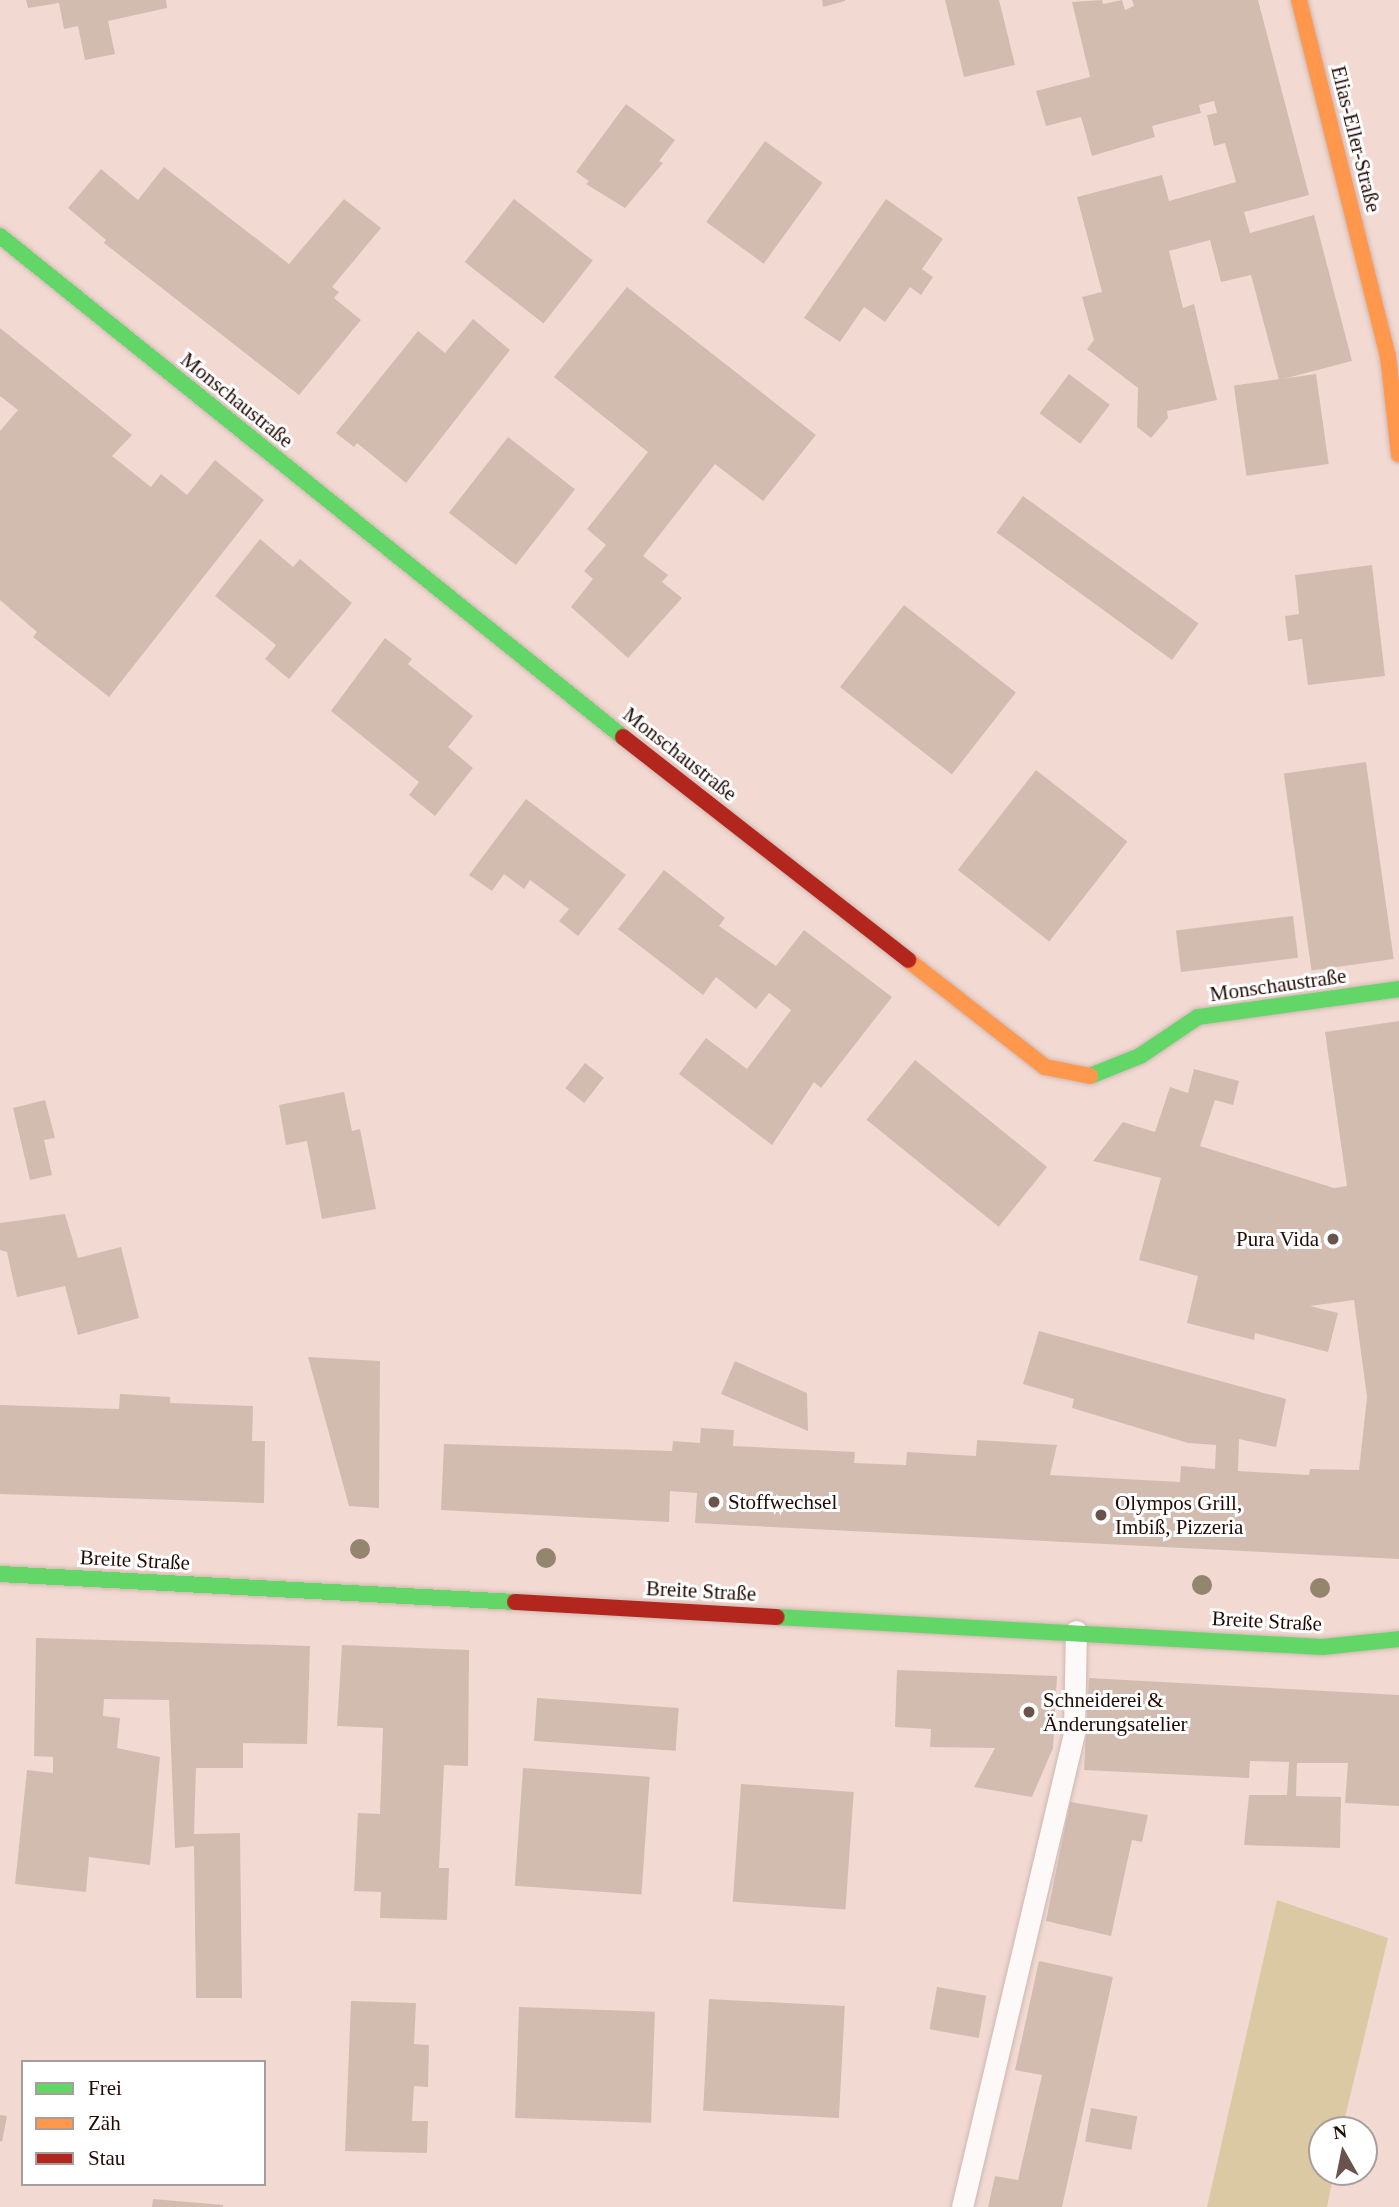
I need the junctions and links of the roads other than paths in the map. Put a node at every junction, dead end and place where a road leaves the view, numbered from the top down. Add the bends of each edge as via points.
1 (1299, 0) edge
2 (0, 236) edge
3 (1399, 454) edge
4 (1399, 989) edge
5 (0, 1574) edge
6 (1076, 1630) junction
7 (1399, 1639) edge
8 (962, 2207) edge

1 - 3 street, Elias-Eller-Straße via 1388,356
2 - 4 street, Monschaustraße via 492,634 1045,1067 1096,1077 1140,1056 1198,1017
5 - 6 street, Breite Straße
6 - 7 street, Breite Straße via 1322,1647
6 - 8 lane via 1074,1732

